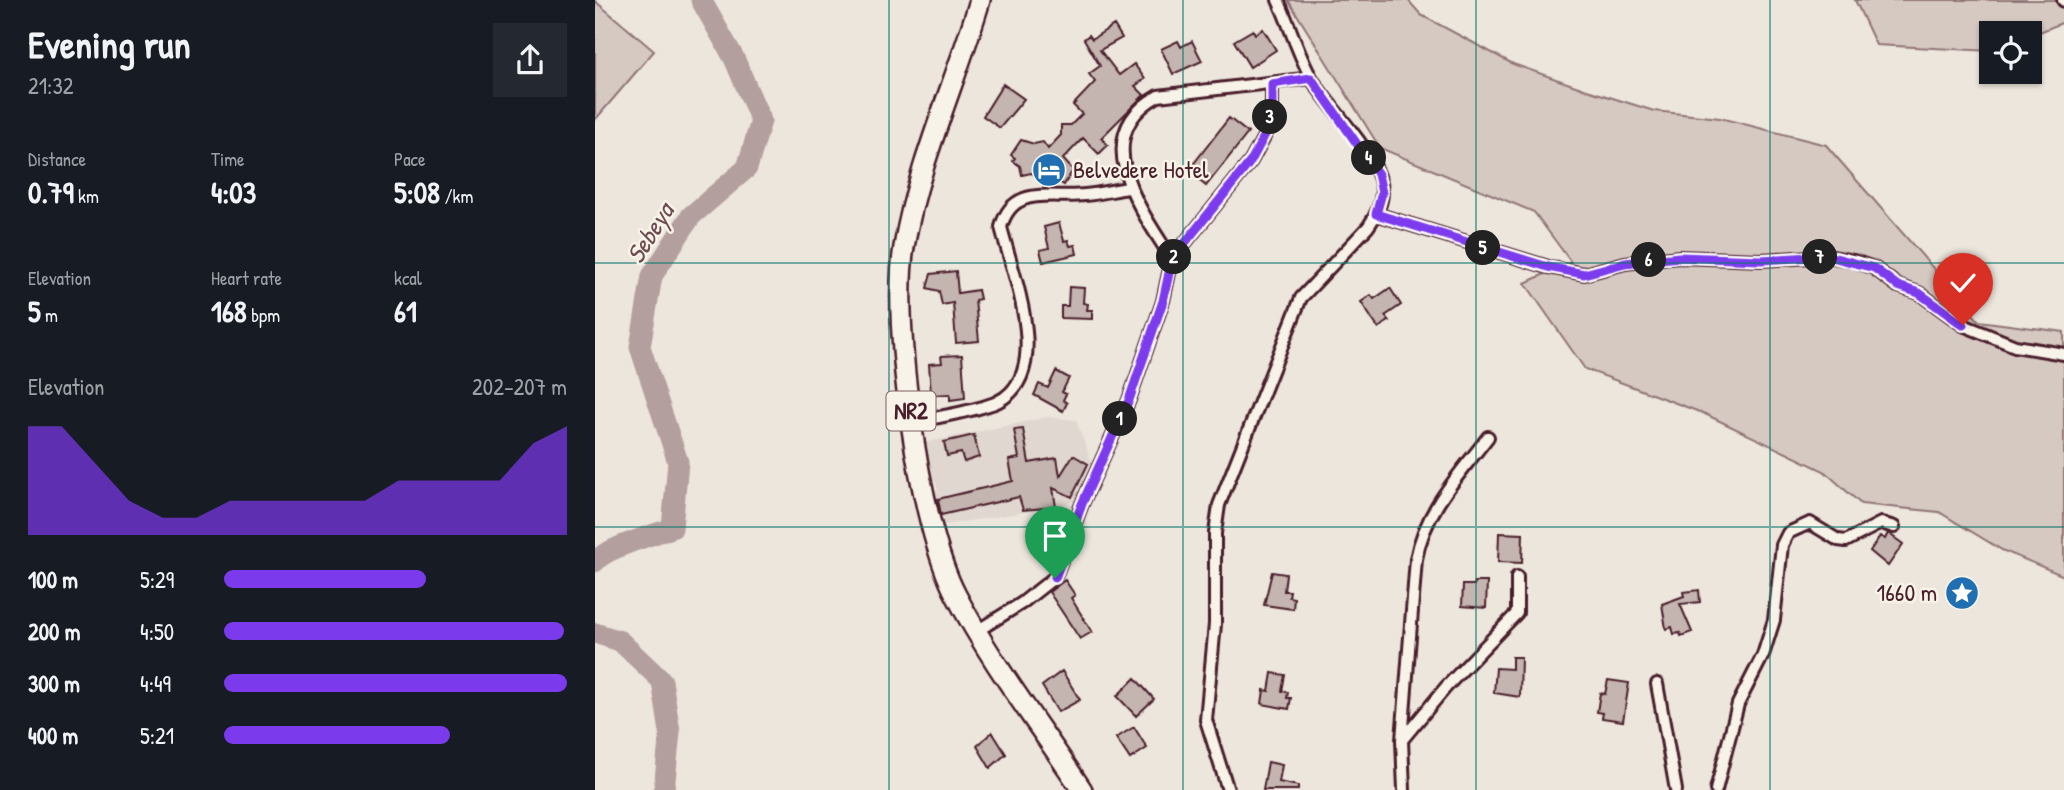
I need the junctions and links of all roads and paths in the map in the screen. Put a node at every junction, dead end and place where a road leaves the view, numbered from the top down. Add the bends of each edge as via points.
1 (980, 0) edge
2 (1278, 0) edge
3 (1311, 78) junction
4 (1272, 84) junction
5 (1128, 188) junction
6 (1376, 214) junction
7 (1172, 259) junction
8 (2064, 354) edge
9 (913, 423) junction
10 (1488, 437) dead end
11 (1894, 527) dead end
12 (1517, 577) dead end
13 (977, 631) junction
14 (1657, 684) dead end
15 (1402, 740) junction
16 (1082, 790) edge
17 (1228, 790) edge
18 (1404, 790) edge
19 (1676, 790) edge
20 (1716, 790) edge

1 - 9 highway, NR2 via 912,207 904,249 900,295
2 - 3 street
3 - 4 street
3 - 6 street via 1378,174 1382,193
4 - 5 street via 1183,91 1146,102 1125,129 1121,149
4 - 7 street via 1267,131 1251,161
5 - 7 street
5 - 9 street via 1033,197 1005,212 1001,227 1027,333 1020,383 997,401
6 - 8 street via 1584,274 1625,263 1679,257 1761,260 1828,256 1854,261 1919,293 1963,325 2015,346
6 - 17 street via 1301,298 1219,505 1206,720
7 - 13 street via 1163,301 1129,400 1055,578
9 - 13 highway, NR2 via 930,521 955,593
10 - 15 street via 1433,509 1421,533
11 - 20 street via 1881,523 1846,541 1810,523 1788,533 1782,545 1774,621 1738,704
12 - 15 street via 1517,613 1445,687
13 - 16 highway, NR2
14 - 19 street
15 - 18 street

